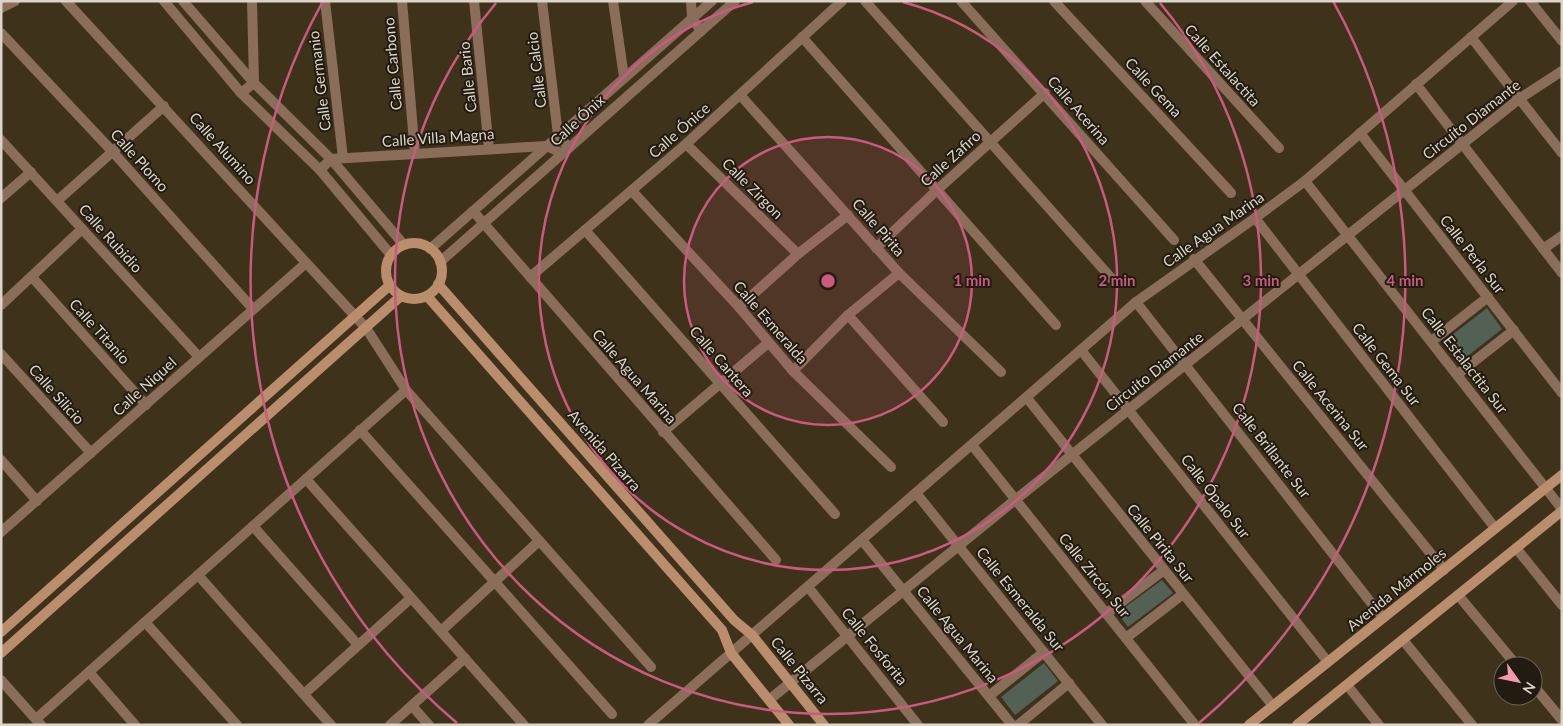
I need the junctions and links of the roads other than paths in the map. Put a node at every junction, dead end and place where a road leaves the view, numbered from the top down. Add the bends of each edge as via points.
1 (15, 1) edge
2 (66, 1) edge
3 (164, 1) edge
4 (183, 1) edge
5 (252, 1) edge
6 (325, 1) edge
7 (402, 1) edge
8 (474, 1) edge
9 (542, 1) edge
10 (613, 1) edge
11 (691, 1) edge
12 (712, 1) edge
13 (735, 1) edge
14 (842, 1) edge
15 (865, 1) edge
16 (961, 1) edge
17 (1054, 1) edge
18 (1145, 1) edge
19 (1513, 1) edge
20 (1530, 1) edge
21 (1, 8) edge
22 (692, 18) junction
23 (701, 31) junction
24 (1, 33) edge
25 (802, 37) junction
26 (1471, 37) junction
27 (1562, 41) edge
28 (1562, 71) edge
29 (624, 77) junction
30 (254, 82) junction
31 (1416, 84) junction
32 (241, 93) junction
33 (1045, 93) junction
34 (741, 96) junction
35 (1520, 99) junction
36 (164, 106) junction
37 (1360, 133) junction
38 (558, 136) junction
39 (1, 140) edge
40 (991, 141) junction
41 (686, 144) junction
42 (1462, 145) junction
43 (546, 146) junction
44 (1279, 148) dead end
45 (489, 149) junction
46 (112, 151) junction
47 (566, 151) junction
48 (1562, 153) edge
49 (415, 154) junction
50 (343, 158) junction
51 (331, 159) junction
52 (320, 170) junction
53 (31, 172) junction
54 (1305, 181) junction
55 (937, 190) junction
56 (632, 191) junction
57 (1404, 191) junction
58 (1231, 193) dead end
59 (1, 198) edge
60 (57, 201) junction
61 (473, 211) junction
62 (848, 216) junction
63 (1256, 218) junction
64 (484, 224) junction
65 (82, 229) junction
66 (585, 230) junction
67 (1348, 236) junction
68 (1562, 236) edge
69 (1174, 240) dead end
70 (404, 246) junction
71 (876, 248) junction
72 (430, 249) junction
73 (1544, 249) junction
74 (798, 254) junction
75 (391, 255) junction
76 (1194, 259) junction
77 (440, 262) junction
78 (306, 263) junction
79 (899, 273) junction
80 (1562, 273) edge
81 (1299, 274) junction
82 (32, 277) junction
83 (530, 277) junction
84 (1112, 279) dead end
85 (438, 284) junction
86 (390, 285) junction
87 (401, 296) junction
88 (427, 296) junction
89 (1488, 297) junction
90 (1136, 302) junction
91 (1, 305) edge
92 (739, 307) junction
93 (253, 309) junction
94 (848, 315) junction
95 (355, 316) junction
96 (1243, 318) junction
97 (1056, 325) dead end
98 (366, 328) junction
99 (1514, 330) junction
100 (1432, 341) junction
101 (768, 343) junction
102 (1081, 350) junction
103 (1, 354) edge
104 (199, 357) junction
105 (1187, 364) junction
106 (793, 371) junction
107 (1001, 372) dead end
108 (1458, 374) junction
109 (721, 383) junction
110 (406, 390) junction
111 (1562, 393) edge
112 (537, 396) junction
113 (1027, 398) junction
114 (146, 405) junction
115 (525, 406) junction
116 (1129, 410) junction
117 (944, 422) dead end
118 (229, 430) junction
119 (360, 430) junction
120 (664, 432) junction
121 (239, 441) junction
122 (972, 445) junction
123 (91, 453) junction
124 (1072, 455) junction
125 (1, 460) edge
126 (891, 468) dead end
127 (1562, 475) edge
128 (306, 479) junction
129 (1545, 488) junction
130 (916, 493) junction
131 (630, 500) junction
132 (1015, 500) junction
133 (37, 501) junction
134 (618, 510) junction
135 (1562, 510) edge
136 (835, 514) dead end
137 (252, 526) junction
138 (1495, 528) junction
139 (1, 532) edge
140 (106, 538) junction
141 (862, 540) junction
142 (539, 541) junction
143 (960, 546) junction
144 (1516, 548) junction
145 (117, 550) junction
146 (776, 560) dead end
147 (1164, 570) junction
148 (1444, 570) junction
149 (198, 575) junction
150 (495, 582) junction
151 (808, 587) junction
152 (903, 591) junction
153 (1183, 594) junction
154 (1458, 595) junction
155 (411, 598) junction
156 (1562, 605) edge
157 (1107, 613) junction
158 (1383, 618) junction
159 (734, 620) junction
160 (145, 622) junction
161 (722, 630) junction
162 (441, 631) junction
163 (1, 632) edge
164 (752, 634) junction
165 (847, 636) junction
166 (1126, 638) junction
167 (1403, 640) junction
168 (358, 645) junction
169 (1044, 652) junction
170 (1, 653) edge
171 (731, 653) junction
172 (1509, 656) edge
173 (465, 658) junction
174 (1328, 662) junction
175 (651, 667) dead end
176 (89, 672) junction
177 (1, 680) edge
178 (790, 682) junction
179 (1069, 683) junction
180 (1346, 685) junction
181 (304, 694) junction
182 (989, 696) junction
183 (1543, 697) edge
184 (769, 700) junction
185 (412, 706) junction
186 (1273, 706) junction
187 (612, 714) dead end
188 (1562, 720) edge
189 (38, 722) edge
190 (135, 725) edge
191 (237, 725) edge
192 (331, 725) edge
193 (390, 725) edge
194 (429, 725) edge
195 (524, 725) edge
196 (648, 725) edge
197 (789, 725) edge
198 (824, 725) edge
199 (918, 725) edge
200 (1012, 725) edge
201 (1018, 725) edge
202 (1102, 725) edge
203 (1195, 725) edge
204 (1249, 725) edge
205 (1297, 725) edge
206 (1379, 725) edge
207 (1472, 725) edge

1 - 21 street
2 - 36 street, Calle Alumino
3 - 32 street
4 - 30 street
5 - 30 street
6 - 50 street, Calle Germanio
7 - 49 street, Calle Carbono
8 - 45 street, Calle Bario
9 - 38 street, Calle Calcio
10 - 29 street
11 - 22 street
12 - 22 street, Calle Ónix
13 - 23 street, Calle Ónix
14 - 25 street, Calle Ónice
15 - 40 street
16 - 33 street, Calle Acerina
17 - 58 street, Calle Gema
18 - 44 street, Calle Estalactita
19 - 26 street, Calle Agua Marina
20 - 27 street
22 - 23 street
22 - 29 street, Calle Ónix
23 - 47 street, Calle Ónix
24 - 46 street, Calle Plomo
25 - 34 street, Calle Ónice
25 - 55 street
26 - 31 street, Calle Agua Marina
26 - 35 street
28 - 35 street, Circuito Diamante
29 - 38 street, Calle Ónix
30 - 32 street
30 - 51 street
31 - 37 street, Calle Agua Marina
31 - 42 street
32 - 52 street
33 - 40 street, Calle Zafiro
33 - 69 street, Calle Acerina
34 - 41 street, Calle Ónice
34 - 62 street, Calle Pirita
35 - 42 street, Circuito Diamante
35 - 48 street
36 - 46 street
36 - 78 street, Calle Alumino
37 - 54 street, Calle Agua Marina
37 - 57 street, Calle Perla Sur
38 - 43 street, Calle Ónix
38 - 47 street
39 - 53 street, Calle Rubidio
40 - 55 street, Calle Zafiro
40 - 84 street
41 - 56 street, Calle Ónice
41 - 74 street, Calle Zirgon
42 - 57 street, Circuito Diamante
42 - 73 street
43 - 45 street, Calle Villa Magna
43 - 47 street
43 - 61 street, Calle Ónix
45 - 49 street, Calle Villa Magna
46 - 60 street
46 - 93 street, Calle Plomo
47 - 64 street, Calle Ónix
49 - 50 street, Calle Villa Magna
50 - 51 street, Calle Villa Magna
51 - 52 street
51 - 70 street
52 - 75 street
53 - 59 street
53 - 60 street, Calle Rubidio
54 - 63 street, Calle Agua Marina
54 - 67 street, Calle Estalactita Sur
55 - 71 street, Calle Zafiro
55 - 97 street
56 - 66 street, Calle Ónice
56 - 92 street, Calle Esmeralda
57 - 67 street, Circuito Diamante
57 - 89 street, Calle Perla Sur
60 - 65 street, Calle Rubidio
61 - 64 street, Calle Agua Marina
61 - 72 street, Calle Ónix
62 - 71 street, Calle Pirita
62 - 74 street
63 - 76 street, Calle Agua Marina
63 - 81 street, Calle Gema Sur
64 - 77 street, Calle Ónix
64 - 83 street, Calle Agua Marina
65 - 82 street
65 - 104 street, Calle Rubidio
66 - 83 street, Calle Ónice
66 - 109 street, Calle Cantera
67 - 81 street, Circuito Diamante
67 - 100 street, Calle Estalactita Sur
68 - 73 street
70 - 72 street via 415,244
70 - 75 street
71 - 79 street, Calle Pirita
72 - 77 street
73 - 80 street
74 - 92 street
75 - 86 street via 386,270
76 - 90 street, Calle Agua Marina
76 - 96 street, Calle Acerina Sur
77 - 85 street via 442,273
78 - 93 street, Calle Niquel
78 - 95 street, Calle Alumino
79 - 94 street
79 - 107 street, Calle Pirita
81 - 96 street, Circuito Diamante
81 - 138 street, Calle Gema Sur
82 - 91 street
82 - 114 street, Calle Titanio
83 - 120 street, Calle Agua Marina
85 - 88 street
85 - 112 street, Avenida Pizarra
86 - 87 street
86 - 95 street
87 - 88 street via 412,299
87 - 98 street
88 - 115 street, Avenida Pizarra
89 - 99 street, Calle Perla Sur
89 - 100 street
90 - 102 street, Calle Agua Marina
90 - 105 street, Calle Brillante Sur
92 - 101 street, Calle Esmeralda
93 - 104 street, Calle Niquel
94 - 106 street
94 - 117 street
95 - 98 street, Calle Alumino
95 - 118 street
96 - 105 street, Circuito Diamante
96 - 148 street, Calle Acerina Sur
98 - 110 street, Calle Alumino
98 - 121 street
99 - 108 street
99 - 111 street, Calle Perla Sur
100 - 108 street, Calle Estalactita Sur
101 - 106 street, Calle Esmeralda
101 - 109 street
102 - 113 street, Calle Agua Marina
102 - 116 street, Calle Ópalo Sur
103 - 123 street, Calle Silicio
104 - 114 street, Calle Niquel
105 - 116 street, Circuito Diamante
105 - 158 street, Calle Brillante Sur
106 - 126 street, Calle Esmeralda
108 - 129 street, Calle Estalactita Sur
109 - 120 street
109 - 136 street, Calle Cantera
110 - 119 street
110 - 142 street, Calle Alumino
112 - 115 street
112 - 131 street, Avenida Pizarra
113 - 122 street, Calle Agua Marina
113 - 124 street, Calle Pirita Sur
114 - 123 street, Calle Niquel
115 - 134 street, Avenida Pizarra
116 - 124 street, Circuito Diamante
116 - 174 street, Calle Ópalo Sur
118 - 121 street
118 - 140 street
119 - 128 street
119 - 150 street
120 - 146 street, Calle Agua Marina
121 - 145 street
122 - 130 street, Calle Agua Marina
122 - 132 street, Calle Zircón Sur
123 - 133 street, Calle Niquel
124 - 132 street, Circuito Diamante
124 - 147 street, Calle Pirita Sur
125 - 133 street
127 - 129 street, Avenida Mármoles
128 - 137 street
128 - 155 street
129 - 135 street, Calle Estalactita Sur
129 - 138 street, Avenida Mármoles
130 - 141 street, Calle Agua Marina
130 - 143 street, Calle Esmeralda Sur
131 - 134 street
131 - 159 street, Avenida Pizarra
132 - 143 street, Circuito Diamante
132 - 157 street, Calle Zircón Sur
133 - 139 street, Calle Niquel
134 - 161 street, Avenida Pizarra
135 - 144 street
137 - 149 street
137 - 168 street
138 - 148 street, Avenida Mármoles
140 - 145 street
140 - 163 street
141 - 151 street, Calle Agua Marina
141 - 152 street, Calle Agua Marina
142 - 150 street
142 - 175 street, Calle Alumino
143 - 152 street, Circuito Diamante
143 - 169 street, Calle Esmeralda Sur
144 - 154 street
144 - 156 street
145 - 170 street
147 - 153 street, Calle Pirita Sur
147 - 157 street
148 - 158 street, Avenida Mármoles
149 - 160 street
149 - 181 street
150 - 162 street
150 - 187 street
151 - 164 street, Calle Agua Marina
151 - 165 street, Calle Fosforita
152 - 165 street, Circuito Diamante
152 - 182 street, Calle Agua Marina
153 - 166 street
153 - 186 street, Calle Pirita Sur
154 - 167 street
154 - 172 street
155 - 162 street
155 - 168 street
157 - 166 street, Calle Zircón Sur
158 - 174 street, Avenida Mármoles
159 - 161 street
159 - 164 street, Avenida Pizarra
160 - 176 street
160 - 191 street
161 - 171 street, Avenida Pizarra
162 - 173 street
164 - 171 street, Calle Agua Marina
164 - 178 street, Calle Pizarra
165 - 178 street, Circuito Diamante
165 - 199 street, Calle Fosforita
166 - 203 street, Calle Zircón Sur
167 - 180 street
167 - 207 street
168 - 181 street
169 - 179 street, Calle Esmeralda Sur
169 - 182 street
171 - 184 street
171 - 196 street, Calle Agua Marina
173 - 185 street
173 - 195 street
174 - 186 street, Avenida Mármoles
176 - 189 street
176 - 190 street
177 - 189 street
178 - 184 street, Circuito Diamante
178 - 198 street, Calle Pizarra
179 - 201 street
179 - 202 street, Calle Esmeralda Sur
180 - 205 street
180 - 206 street
181 - 192 street
182 - 200 street, Calle Agua Marina
183 - 188 street
184 - 197 street
185 - 193 street
185 - 194 street
186 - 204 street, Avenida Mármoles

